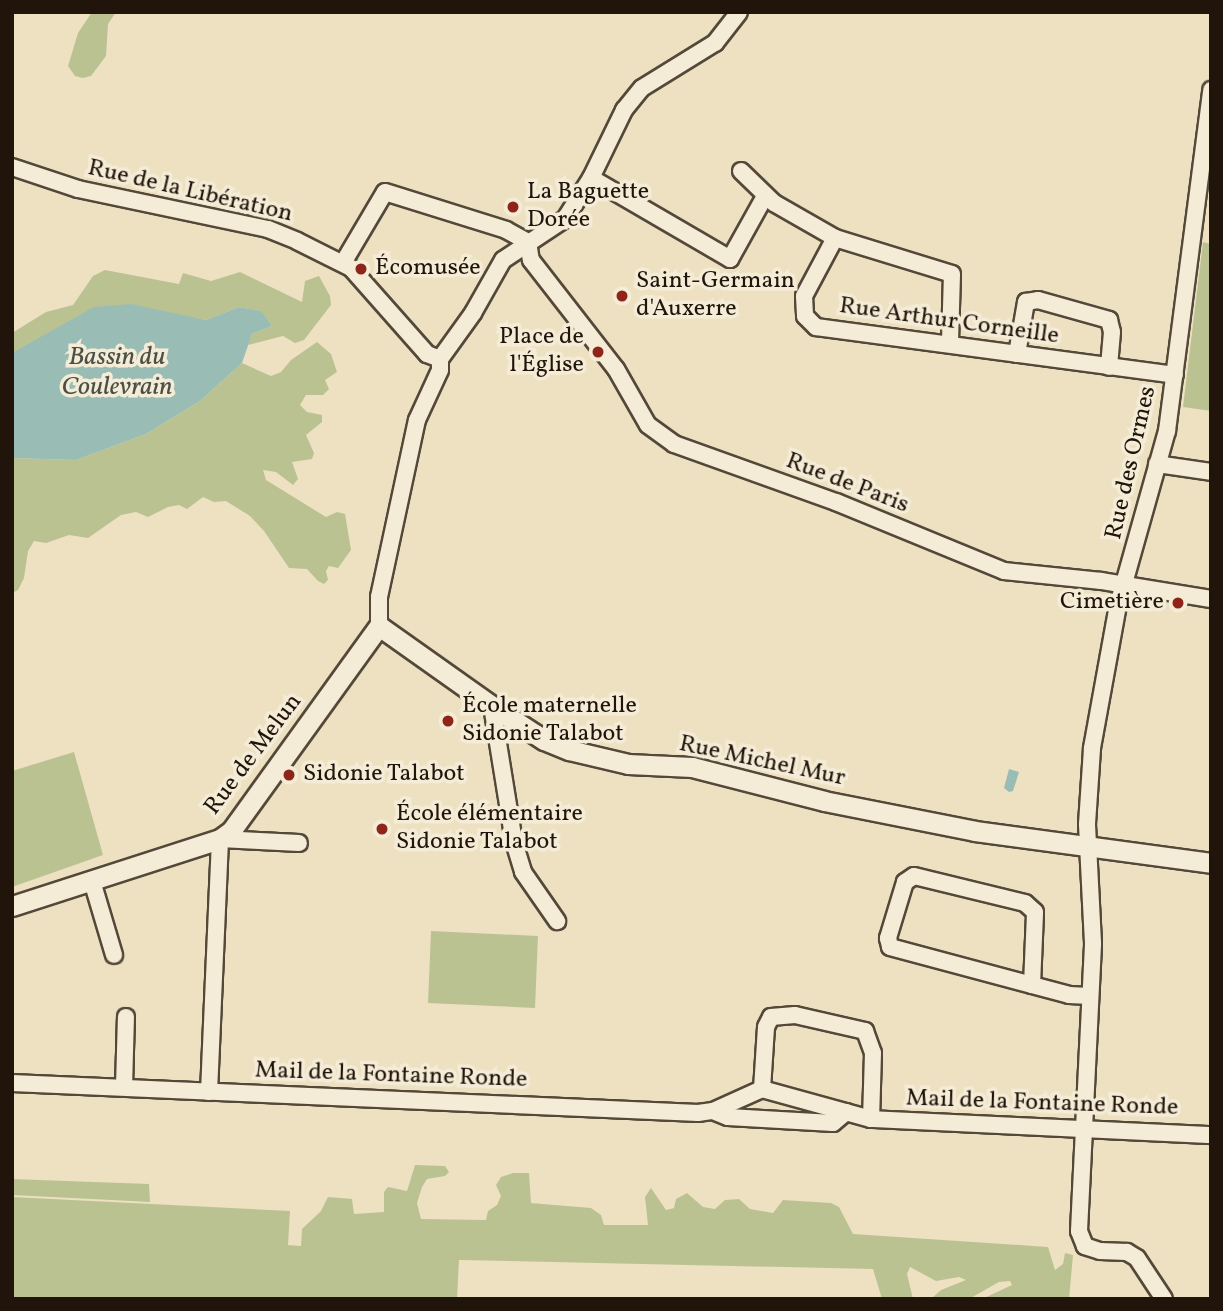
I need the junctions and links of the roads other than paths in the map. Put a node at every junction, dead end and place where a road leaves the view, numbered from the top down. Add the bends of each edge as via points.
1 (739, 12) edge
2 (1211, 90) edge
3 (12, 167) edge
4 (1205, 167) edge
5 (741, 171) dead end
6 (591, 178) junction
7 (765, 196) junction
8 (835, 238) junction
9 (528, 242) junction
10 (343, 263) junction
11 (950, 343) junction
12 (1017, 354) junction
13 (440, 359) junction
14 (1109, 367) junction
15 (1175, 375) junction
16 (1157, 464) junction
17 (1211, 472) edge
18 (1125, 585) junction
19 (1211, 599) edge
20 (379, 626) junction
21 (492, 706) junction
22 (220, 839) junction
23 (299, 843) dead end
24 (1087, 845) junction
25 (1211, 863) edge
26 (92, 881) junction
27 (12, 906) edge
28 (557, 920) dead end
29 (114, 955) dead end
30 (1032, 985) junction
31 (1090, 996) junction
32 (126, 1017) dead end
33 (12, 1083) edge
34 (124, 1087) junction
35 (762, 1089) junction
36 (209, 1092) junction
37 (713, 1111) junction
38 (846, 1112) junction
39 (871, 1119) junction
40 (1083, 1129) junction
41 (1211, 1135) edge
42 (1164, 1299) edge

1 - 6 street via 715,43 642,88 624,110
2 - 4 street, Rue des Ormes
3 - 10 street, Rue de la Libération via 78,188 268,229
4 - 15 street, Rue des Ormes
5 - 7 street, Rue Arthur Corneille
6 - 7 street via 730,259
6 - 9 street via 565,219
7 - 8 street, Rue Arthur Corneille
8 - 11 street, Rue Arthur Corneille via 952,274
8 - 11 street, Rue Arthur Corneille via 804,296 805,316 816,327 936,345
9 - 10 street via 506,230 385,192
9 - 13 street via 503,260
9 - 18 street, Rue de Paris via 531,260 616,369 648,425 674,444 836,502 1004,571
10 - 13 street, Rue de la Libération via 427,354
11 - 12 street, Rue Arthur Corneille
12 - 14 street, Rue Arthur Corneille
12 - 14 street via 1026,302 1038,300 1109,320
13 - 20 street via 440,370 417,420 379,597
14 - 15 street, Rue Arthur Corneille
15 - 16 street, Rue des Ormes
16 - 17 street
16 - 18 street, Rue des Ormes
18 - 19 street, Rue de Paris
18 - 24 street, Rue des Ormes via 1092,748
20 - 21 street, Rue Michel Mur
20 - 22 street, Rue de Melun via 231,831
21 - 24 street, Rue Michel Mur via 544,740 628,764 692,767 824,802 962,829
21 - 28 street via 523,872
22 - 23 street
22 - 26 street, Rue de Melun
22 - 36 street
24 - 25 street, Rue Michel Mur
24 - 31 street, Rue des Ormes via 1093,943
26 - 27 street, Rue de Melun
26 - 29 street
30 - 30 street via 890,947 888,938 905,882 914,876 1025,903 1035,912
30 - 31 street
31 - 40 street, Rue des Ormes
32 - 34 street
33 - 34 street, Mail de la Fontaine Ronde
34 - 36 street, Mail de la Fontaine Ronde
35 - 37 street, Mail de la Fontaine Ronde
35 - 38 street, Mail de la Fontaine Ronde
35 - 39 street, Mail de la Fontaine Ronde via 766,1027 771,1017 795,1015 865,1031 873,1053
36 - 37 street, Mail de la Fontaine Ronde
37 - 38 street via 728,1117 833,1123
38 - 39 street, Mail de la Fontaine Ronde
39 - 40 street, Mail de la Fontaine Ronde
40 - 41 street, Mail de la Fontaine Ronde
40 - 42 street, Rue des Ormes via 1079,1231 1085,1246 1127,1252 1137,1258

